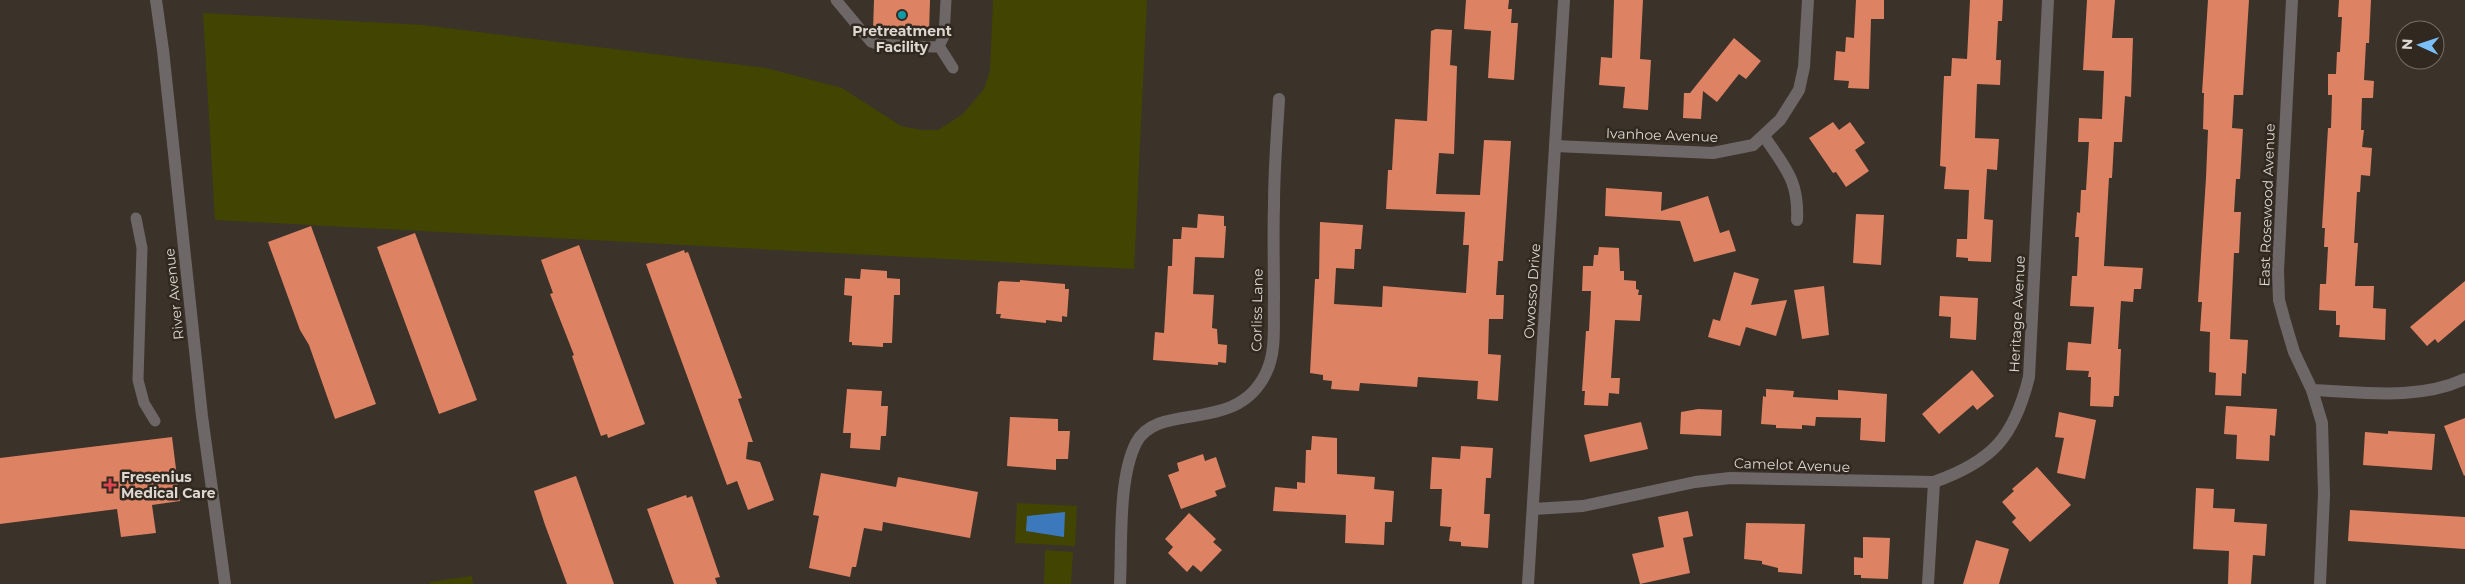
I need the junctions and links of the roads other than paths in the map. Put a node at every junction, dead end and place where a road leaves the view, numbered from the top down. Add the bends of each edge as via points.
1 (156, 0) edge
2 (836, 0) edge
3 (946, 0) edge
4 (1564, 0) edge
5 (1808, 0) edge
6 (2048, 0) edge
7 (2292, 0) edge
8 (939, 46) junction
9 (953, 68) dead end
10 (1279, 99) dead end
11 (1764, 136) junction
12 (1556, 146) junction
13 (136, 218) dead end
14 (1797, 220) dead end
15 (2465, 379) edge
16 (2312, 390) junction
17 (155, 421) dead end
18 (1934, 482) junction
19 (1533, 509) junction
20 (225, 584) edge
21 (1120, 584) edge
22 (1528, 584) edge
23 (1928, 584) edge
24 (2324, 584) edge

1 - 20 street, River Avenue via 202,416
2 - 8 lane via 871,42
3 - 8 lane via 944,36
4 - 12 street, Owosso Drive
5 - 11 street, Ivanhoe Avenue via 1804,67 1799,90 1780,120
6 - 18 street, Heritage Avenue via 2029,377 2023,404 2004,439 1984,458 1960,473
7 - 16 street, East Rosewood Avenue via 2279,300 2294,352
8 - 9 lane
10 - 21 street, Corliss Lane via 1271,361 1254,392 1239,404 1224,412 1159,424 1137,440 1124,483
11 - 12 street, Ivanhoe Avenue via 1752,145 1712,153
11 - 14 street via 1793,180 1798,199
12 - 19 street, Owosso Drive
13 - 17 lane via 142,254 138,380 141,397
15 - 16 street via 2451,386 2396,393
16 - 24 street, East Rosewood Avenue via 2322,423
18 - 19 street, Camelot Avenue via 1730,478 1695,482 1583,506
18 - 23 street
19 - 22 street, Owosso Drive

